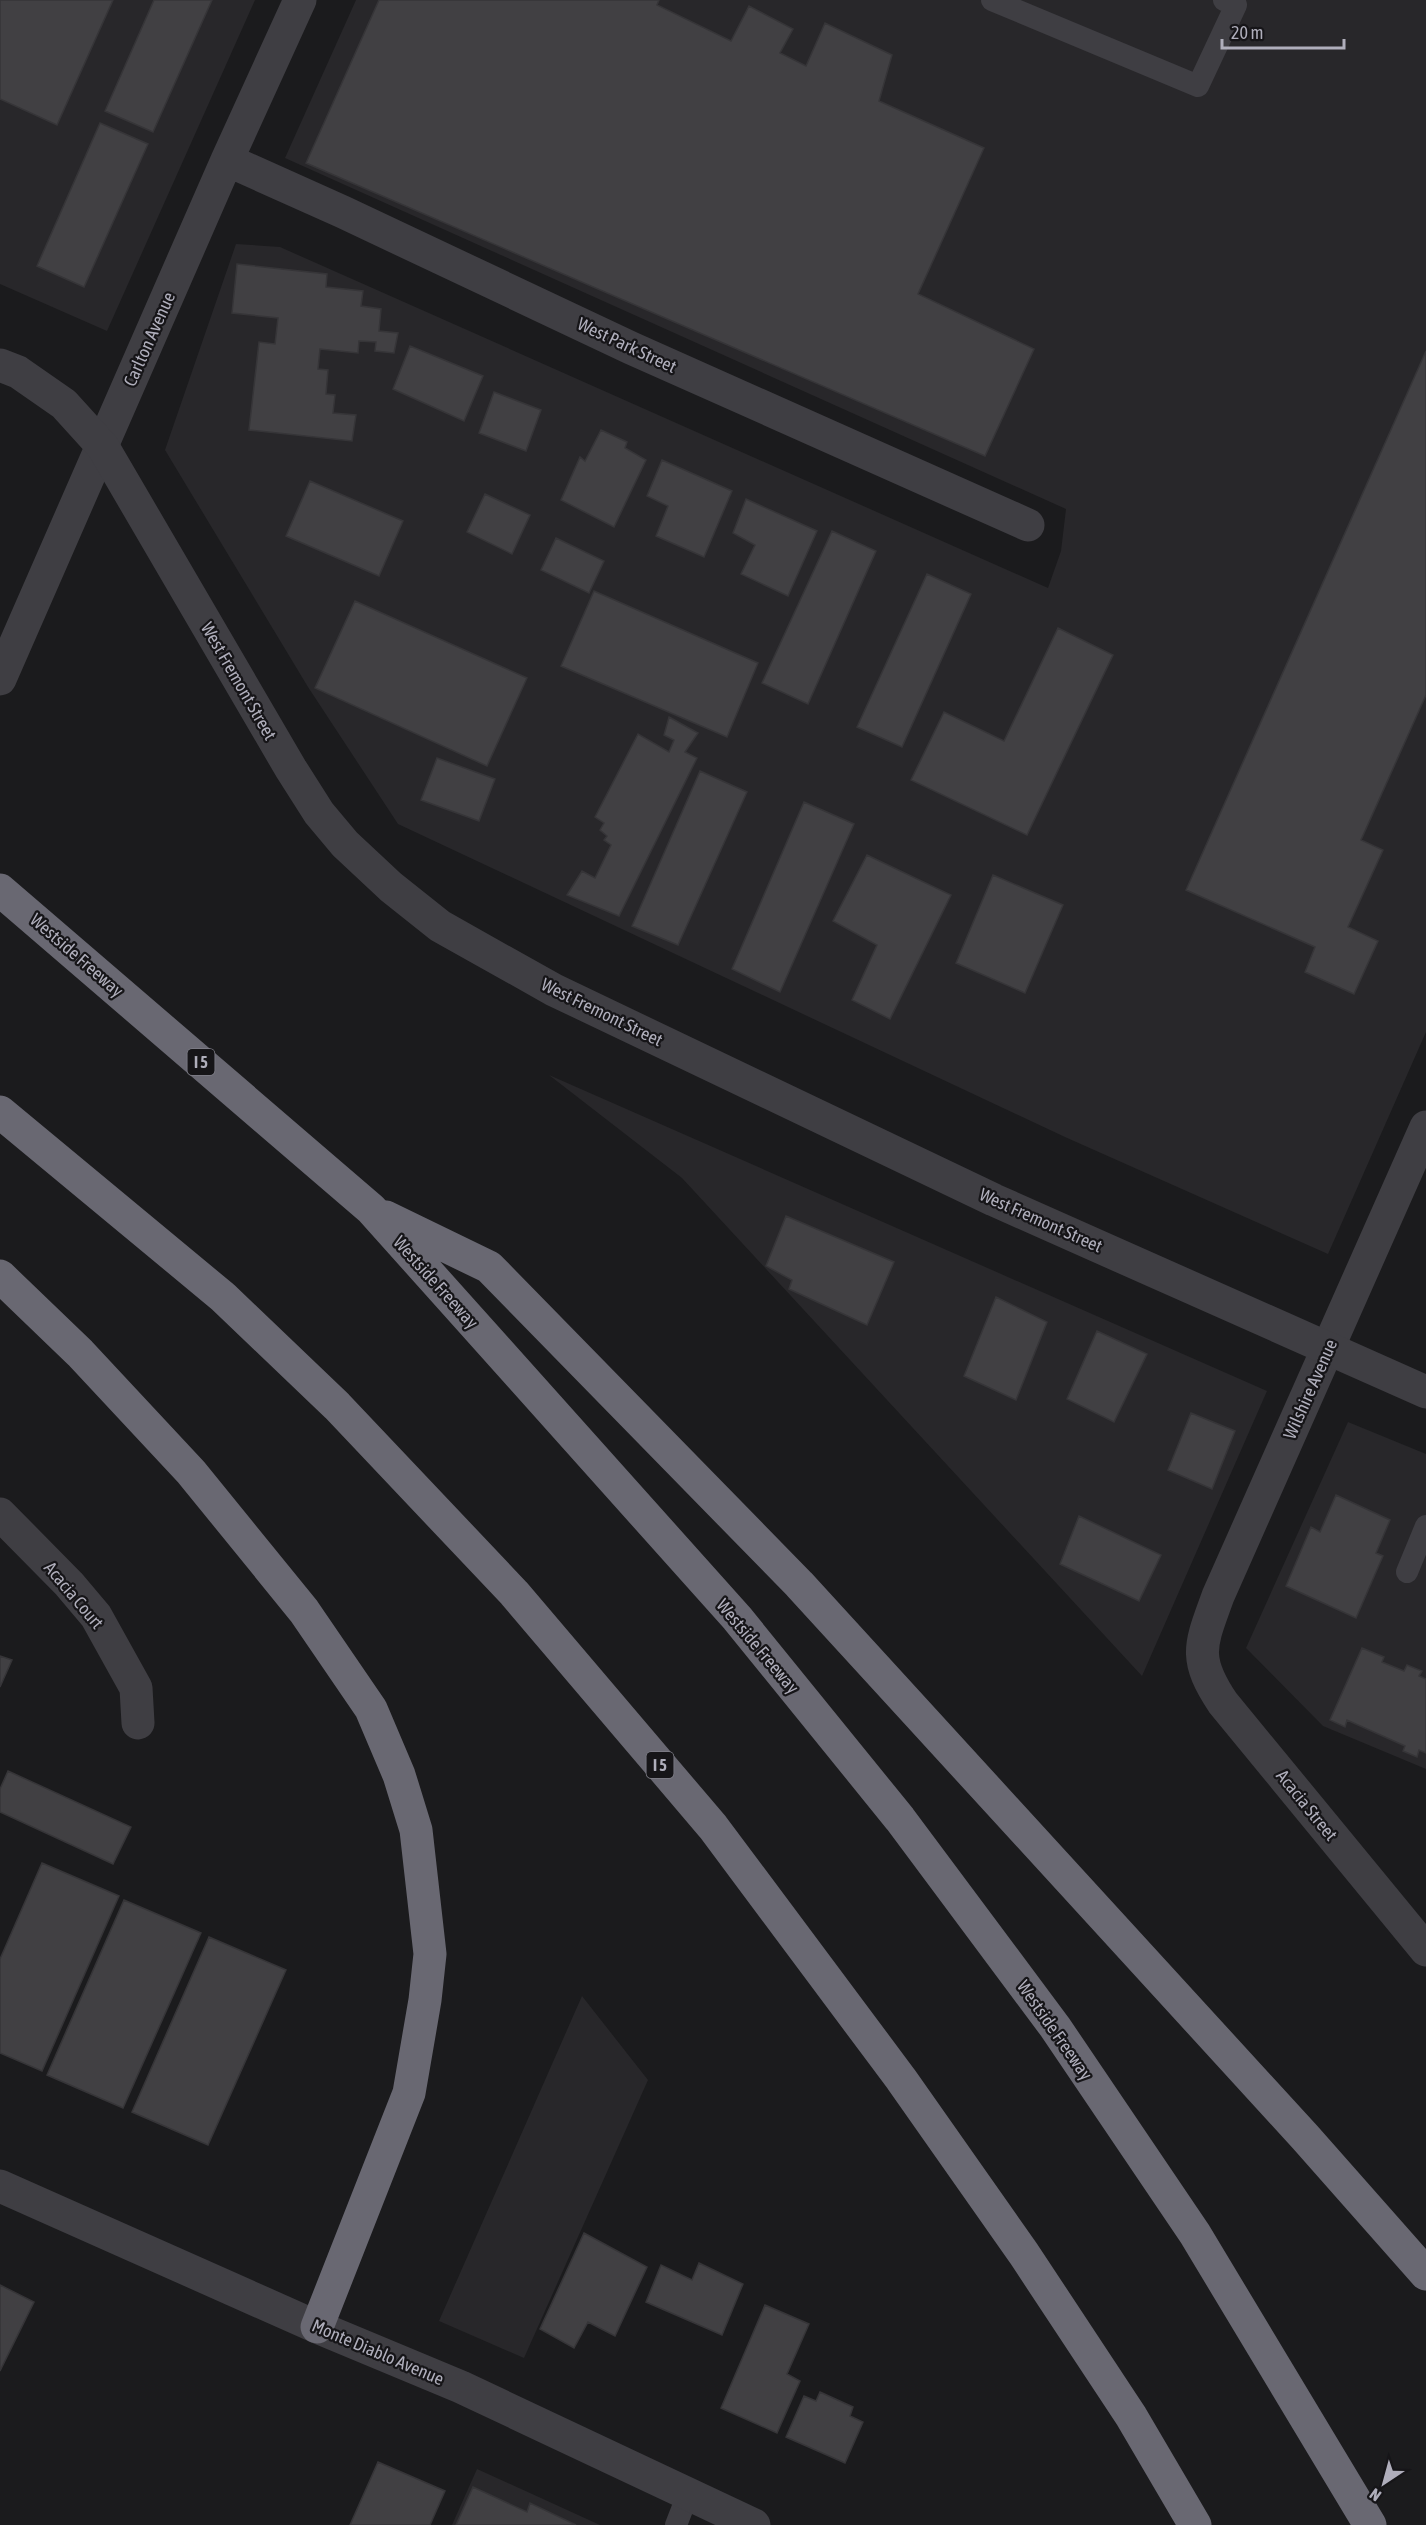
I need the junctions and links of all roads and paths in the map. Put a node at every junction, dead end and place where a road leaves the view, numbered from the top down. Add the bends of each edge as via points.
1 (300, 0) edge
2 (992, 0) edge
3 (1224, 0) edge
4 (227, 160) junction
5 (0, 364) edge
6 (103, 447) junction
7 (1029, 525) dead end
8 (0, 679) edge
9 (0, 890) edge
10 (0, 1112) edge
11 (1426, 1127) edge
12 (371, 1209) junction
13 (0, 1276) edge
14 (1328, 1348) junction
15 (1426, 1392) edge
16 (0, 1514) edge
17 (1426, 1526) edge
18 (1407, 1572) dead end
19 (1202, 1653) joint
20 (138, 1722) dead end
21 (1426, 1950) edge
22 (0, 2186) edge
23 (1426, 2274) edge
24 (317, 2327) junction
25 (688, 2494) junction
26 (676, 2525) edge
27 (754, 2525) edge
28 (1196, 2525) edge
29 (1370, 2525) edge

1 - 4 street, Carlton Avenue
2 - 3 lane via 1198,86 1236,5
4 - 6 street, Carlton Avenue
4 - 7 street, West Park Street via 631,348
5 - 6 street, West Fremont Street via 64,404
6 - 8 street, Carlton Avenue
6 - 14 street, West Fremont Street via 319,813 345,844 440,927 554,990 983,1195
9 - 12 highway, Westside Freeway / I 5
10 - 28 highway, I 5 via 223,1297 337,1406 514,1593 713,1827 901,2079 1024,2254 1131,2416
11 - 14 street, Wilshire Avenue
12 - 23 highway via 489,1268 799,1584
12 - 29 highway, Westside Freeway / I 5 via 737,1618 900,1819 1055,2027 1195,2234
13 - 24 highway via 80,1353 191,1472 304,1611 371,1709 399,1775 416,1830 430,1954 409,2093
14 - 15 street, West Fremont Street
14 - 19 street, Wilshire Avenue via 1218,1596 1202,1640
16 - 20 street, Acacia Court via 96,1616 136,1688
17 - 18 lane
19 - 21 street, Acacia Street via 1208,1680 1223,1703
22 - 24 street, Monte Diablo Avenue
24 - 25 street, Monte Diablo Avenue via 461,2387
25 - 26 lane
25 - 27 street, Monte Diablo Avenue

